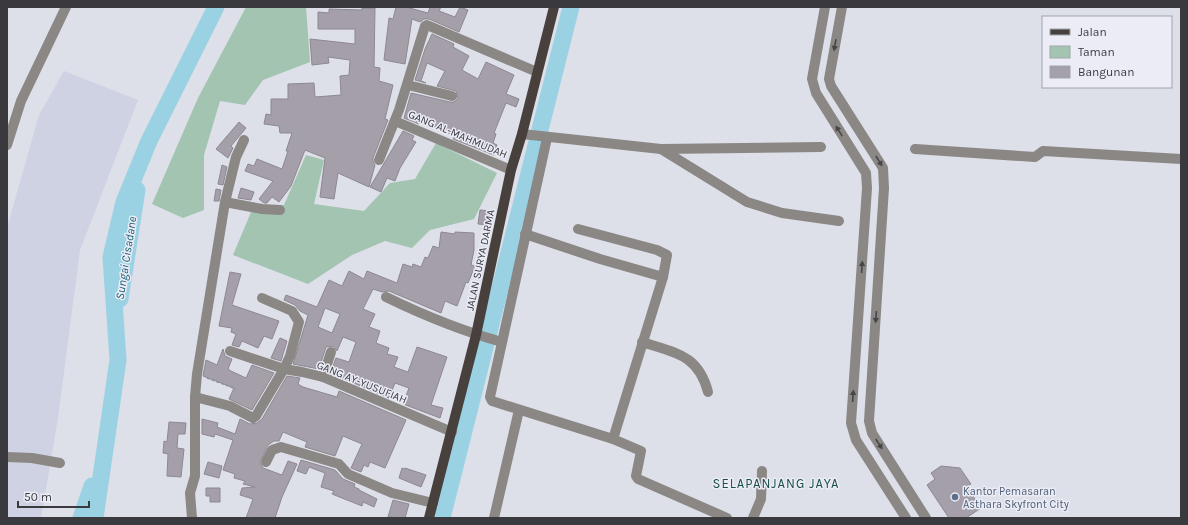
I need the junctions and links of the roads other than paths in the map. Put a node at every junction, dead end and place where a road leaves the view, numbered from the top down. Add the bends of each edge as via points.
1 (66, 7) edge
2 (554, 7) edge
3 (825, 7) edge
4 (842, 7) edge
5 (537, 72) junction
6 (408, 85) junction
7 (452, 96) dead end
8 (395, 121) junction
9 (525, 135) junction
10 (545, 138) junction
11 (244, 140) dead end
12 (7, 145) edge
13 (821, 147) dead end
14 (661, 149) junction
15 (915, 149) dead end
16 (1181, 159) edge
17 (379, 160) dead end
18 (511, 170) junction
19 (225, 202) junction
20 (280, 210) dead end
21 (840, 221) dead end
22 (578, 229) dead end
23 (525, 234) junction
24 (663, 277) junction
25 (861, 284) junction
26 (878, 285) junction
27 (386, 297) dead end
28 (262, 298) dead end
29 (860, 298) junction
30 (877, 299) junction
31 (479, 336) junction
32 (498, 341) junction
33 (642, 342) junction
34 (230, 351) dead end
35 (331, 352) dead end
36 (284, 369) junction
37 (323, 377) junction
38 (708, 392) dead end
39 (195, 397) junction
40 (519, 410) junction
41 (452, 432) junction
42 (613, 439) junction
43 (7, 457) edge
44 (266, 462) dead end
45 (60, 463) dead end
46 (762, 471) dead end
47 (433, 503) junction
48 (192, 518) edge
49 (429, 518) edge
50 (494, 518) edge
51 (727, 518) edge
52 (753, 518) edge
53 (906, 518) edge
54 (926, 518) edge

1 - 12 street via 24,94
2 - 5 main road, JALAN SURYA DARMA
25 -> 3 street via 866,173 816,93 812,80
4 -> 26 street via 829,79 883,168
5 - 6 street via 427,25
5 - 9 main road, JALAN SURYA DARMA
6 - 7 street
6 - 8 street
8 - 17 street
8 - 18 street, GANG AL-MAHMUDAH
9 - 10 street
9 - 18 main road, JALAN SURYA DARMA
10 - 14 street
10 - 23 street
11 - 19 street via 236,157
13 - 14 street
14 - 21 street via 747,202 782,213
15 - 16 street via 1036,157 1043,152
18 - 31 main road, JALAN SURYA DARMA
19 - 20 street
19 - 39 street
22 - 24 street via 662,251 667,255
23 - 24 street
23 - 32 street
24 - 33 street
25 - 26 street
25 - 29 street
26 - 30 street
27 - 31 street
28 - 36 street via 292,311 299,322
29 - 30 street
53 -> 29 street via 856,440 852,423
30 -> 54 street via 869,421 872,433
31 - 32 street
31 - 41 main road, JALAN SURYA DARMA
32 - 40 street via 490,397 492,401
33 - 38 street via 680,354 692,361 700,371
33 - 42 street
34 - 36 street, GANG AY-YUSUFIAH
35 - 37 street
36 - 37 street, GANG AY-YUSUFIAH
36 - 39 street via 253,418 230,406
37 - 41 street, GANG AY-YUSUFIAH
39 - 48 street via 195,476 190,493
40 - 42 street
40 - 50 street
41 - 47 main road, JALAN SURYA DARMA
42 - 51 street via 641,451 636,476 638,479
43 - 45 street
44 - 47 street via 272,450 281,448 339,464 348,474 392,492
46 - 52 street via 761,499
47 - 49 main road, JALAN SURYA DARMA

